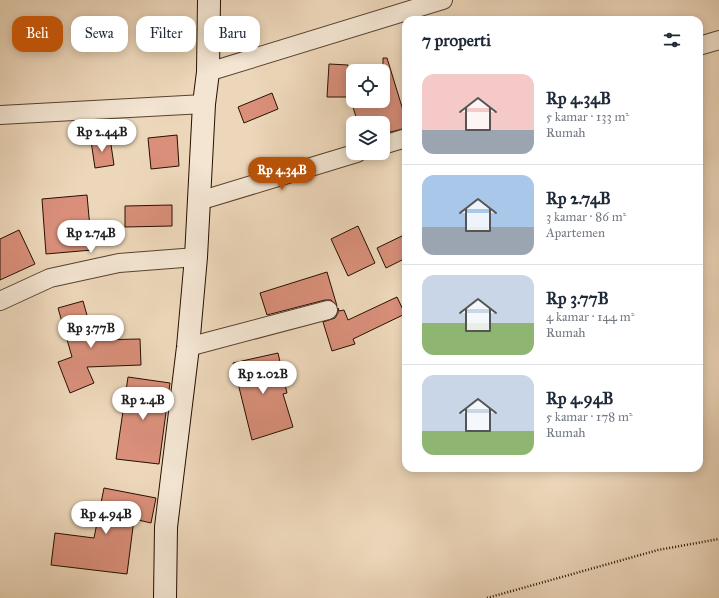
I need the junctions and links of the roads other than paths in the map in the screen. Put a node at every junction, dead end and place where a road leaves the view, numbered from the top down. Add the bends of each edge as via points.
1 (209, 0) edge
2 (443, 0) edge
3 (719, 40) edge
4 (703, 45) edge
5 (208, 72) junction
6 (204, 104) junction
7 (0, 114) edge
8 (402, 139) edge
9 (390, 143) edge
10 (346, 156) edge
11 (199, 201) junction
12 (196, 257) junction
13 (0, 301) edge
14 (328, 310) dead end
15 (188, 347) junction
16 (165, 598) edge

1 - 5 main road
2 - 5 street
3 - 4 street
5 - 6 main road
6 - 7 street
6 - 11 main road
8 - 9 street
10 - 11 street
11 - 12 main road
12 - 13 street via 119,263 50,278
12 - 15 main road
14 - 15 street
15 - 16 main road via 166,527

